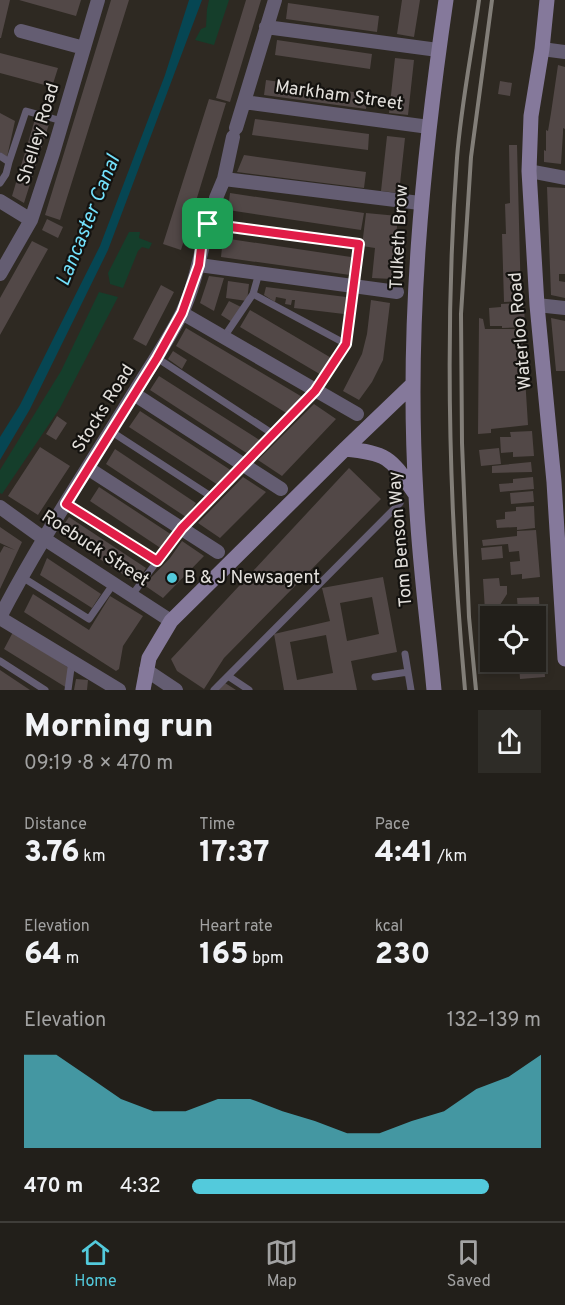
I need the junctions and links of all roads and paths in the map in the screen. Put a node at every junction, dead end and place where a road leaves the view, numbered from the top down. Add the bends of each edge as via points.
1 (98, 0) edge
2 (275, 0) edge
3 (446, 0) edge
4 (547, 0) edge
5 (266, 27) junction
6 (21, 31) dead end
7 (84, 48) junction
8 (542, 48) junction
9 (438, 50) junction
10 (565, 52) edge
11 (244, 102) junction
12 (62, 122) junction
13 (429, 127) junction
14 (0, 156) edge
15 (9, 162) junction
16 (529, 171) junction
17 (565, 177) edge
18 (224, 179) junction
19 (0, 183) edge
20 (0, 201) edge
21 (420, 203) junction
22 (31, 220) junction
23 (208, 224) junction
24 (199, 265) junction
25 (259, 273) junction
26 (0, 274) edge
27 (354, 285) junction
28 (397, 292) dead end
29 (253, 294) junction
30 (537, 305) junction
31 (565, 308) edge
32 (182, 313) junction
33 (224, 337) junction
34 (346, 344) junction
35 (157, 358) junction
36 (413, 384) junction
37 (315, 391) junction
38 (134, 394) junction
39 (357, 414) dead end
40 (112, 432) junction
41 (273, 434) junction
42 (345, 448) junction
43 (242, 465) junction
44 (89, 469) junction
45 (559, 482) edge
46 (281, 489) dead end
47 (416, 495) junction
48 (212, 497) junction
49 (400, 503) dead end
50 (66, 504) junction
51 (0, 507) edge
52 (182, 528) junction
53 (43, 538) junction
54 (218, 552) dead end
55 (157, 561) junction
56 (21, 576) junction
57 (114, 583) junction
58 (562, 583) edge
59 (132, 595) junction
60 (0, 617) edge
61 (171, 621) junction
62 (405, 654) dead end
63 (565, 659) edge
64 (0, 661) edge
65 (72, 661) junction
66 (146, 670) junction
67 (408, 672) junction
68 (228, 676) junction
69 (375, 677) dead end
70 (45, 690) edge
71 (68, 690) edge
72 (119, 690) edge
73 (143, 690) edge
74 (176, 690) edge
75 (214, 690) edge
76 (249, 690) edge
77 (411, 690) edge
78 (434, 690) edge

1 - 7 street, Shelley Road
2 - 5 street, Stocks Road
3 - 9 street, Tulketh Brow
4 - 8 street, Waterloo Road
5 - 9 street
5 - 11 street, Stocks Road
6 - 7 street
7 - 12 street, Shelley Road
8 - 10 street
8 - 16 street, Waterloo Road via 531,116
9 - 13 street, Tulketh Brow
11 - 13 street, Markham Street
11 - 18 street, Stocks Road
12 - 15 lane via 26,111
12 - 22 street, Shelley Road
13 - 21 street, Tulketh Brow
14 - 15 lane
15 - 19 lane
16 - 17 street
16 - 30 street, Waterloo Road
18 - 21 street
18 - 23 street, Stocks Road
20 - 22 street
21 - 36 street, Tulketh Brow
22 - 26 street, Shelley Road
23 - 24 street, Stocks Road
23 - 27 lane via 359,244
24 - 25 street
24 - 32 street, Stocks Road
25 - 27 street
25 - 29 lane
27 - 28 street
27 - 34 lane
29 - 33 lane
29 - 34 lane
30 - 31 street
30 - 45 street, Waterloo Road
32 - 33 street
32 - 35 street, Stocks Road
33 - 37 street
34 - 37 lane
35 - 38 street, Stocks Road
35 - 41 lane
36 - 42 street
36 - 47 street, Tom Benson Way
37 - 39 street
37 - 41 lane
38 - 40 street, Stocks Road
38 - 43 street
40 - 44 street, Stocks Road
40 - 48 lane
41 - 43 lane
42 - 47 street via 369,451 392,461
42 - 61 street
43 - 46 street
43 - 48 lane
44 - 50 street, Stocks Road
44 - 52 street
45 - 58 street, Waterloo Road
47 - 78 street, Tom Benson Way
48 - 52 lane
49 - 68 lane
50 - 53 street, Stocks Road
50 - 55 lane
51 - 53 street, Roebuck Street
52 - 54 street
52 - 55 lane
53 - 56 street, Stocks Road
53 - 57 street, Roebuck Street
55 - 59 lane
56 - 57 lane via 89,619
56 - 60 street, Stocks Road
57 - 59 street, Roebuck Street
58 - 63 street, Waterloo Road
59 - 61 street, Roebuck Street
60 - 65 street
61 - 66 street
62 - 67 lane
64 - 70 lane
65 - 71 lane
65 - 72 street
66 - 73 street
66 - 74 street
67 - 69 lane
67 - 77 lane
68 - 75 lane
68 - 76 lane

